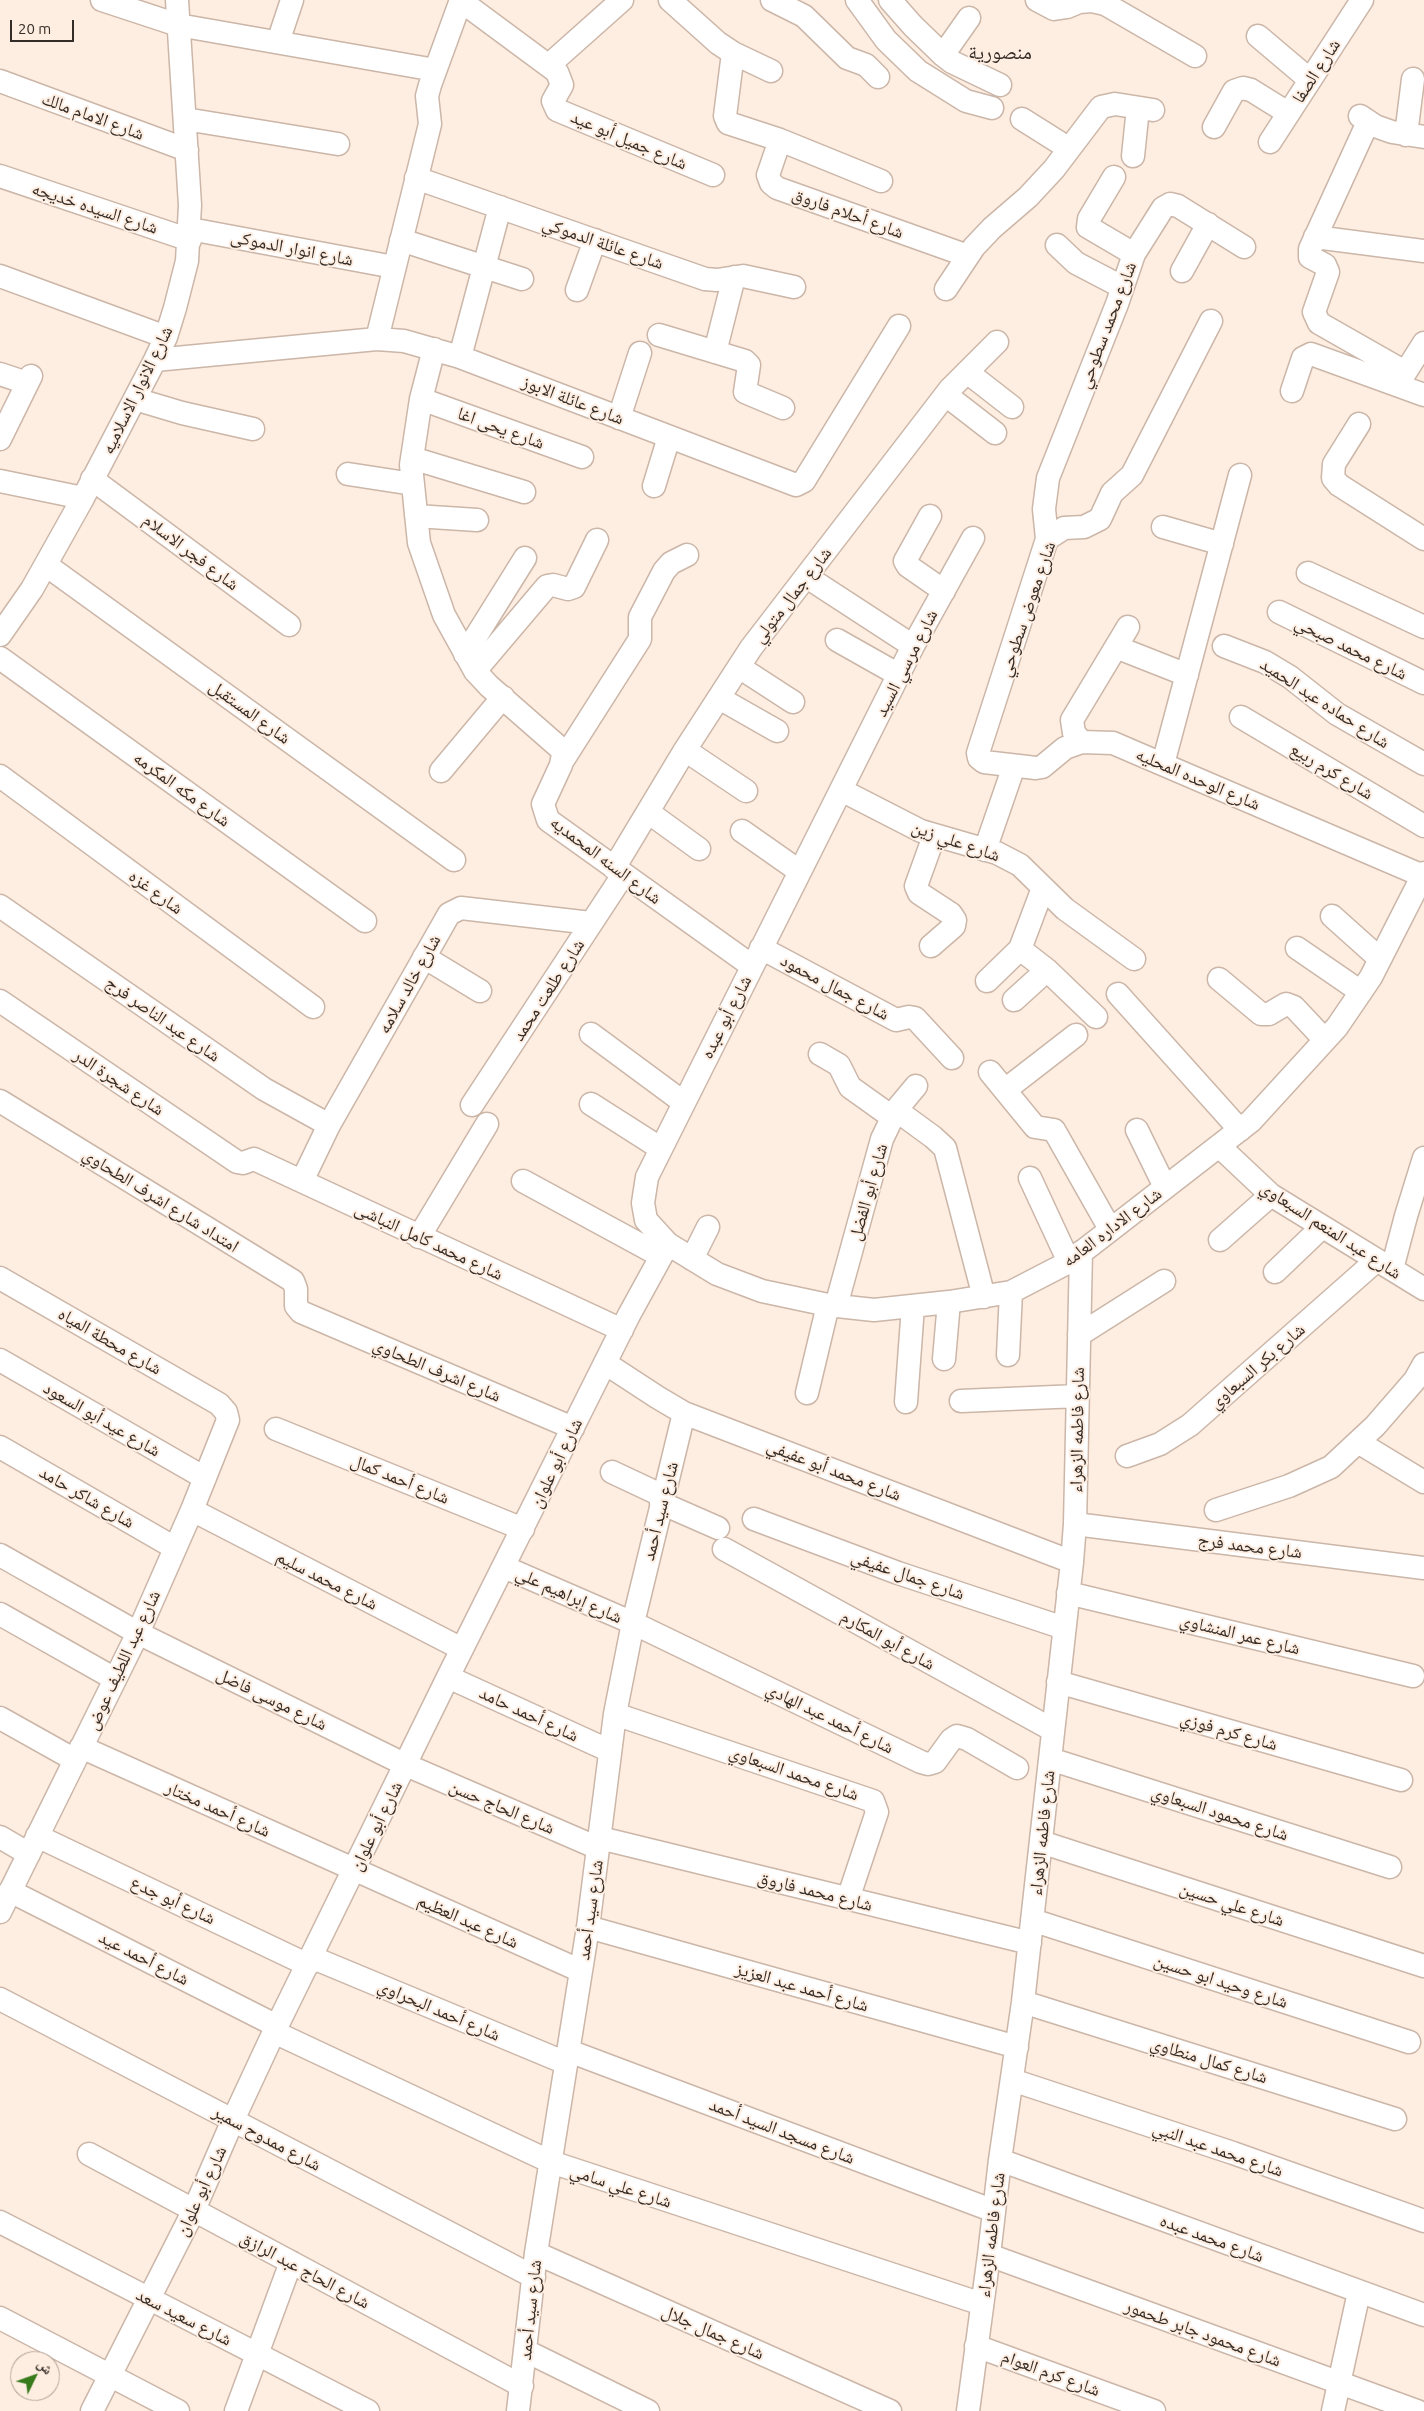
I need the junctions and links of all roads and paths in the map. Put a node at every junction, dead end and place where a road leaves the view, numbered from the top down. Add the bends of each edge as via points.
1 (102, 0) edge
2 (176, 0) edge
3 (292, 0) edge
4 (461, 0) edge
5 (622, 0) edge
6 (670, 0) edge
7 (772, 0) edge
8 (890, 0) edge
9 (1037, 0) edge
10 (1362, 0) edge
11 (859, 1) edge
12 (1087, 1) edge
13 (969, 18) dead end
14 (178, 25) junction
15 (1258, 36) dead end
16 (278, 42) junction
17 (733, 53) junction
18 (943, 55) junction
19 (1194, 56) dead end
20 (548, 65) junction
21 (435, 70) junction
22 (772, 71) dead end
23 (878, 77) dead end
24 (1413, 79) dead end
25 (1310, 80) junction
26 (0, 81) edge
27 (1000, 85) dead end
28 (992, 108) dead end
29 (1288, 113) junction
30 (185, 119) junction
31 (1022, 119) dead end
32 (1214, 127) dead end
33 (1415, 136) edge
34 (780, 140) junction
35 (1270, 142) dead end
36 (338, 144) dead end
37 (1068, 148) junction
38 (187, 150) junction
39 (1133, 156) dead end
40 (713, 175) dead end
41 (0, 176) edge
42 (1114, 177) dead end
43 (416, 178) junction
44 (881, 181) dead end
45 (500, 207) junction
46 (1208, 224) junction
47 (190, 234) junction
48 (401, 240) junction
49 (595, 240) junction
50 (1313, 243) junction
51 (1057, 244) dead end
52 (1244, 247) dead end
53 (1424, 251) edge
54 (1134, 254) junction
55 (968, 256) junction
56 (394, 267) junction
57 (484, 267) junction
58 (1182, 272) dead end
59 (0, 276) edge
60 (734, 277) junction
61 (522, 279) dead end
62 (794, 287) dead end
63 (1122, 287) junction
64 (946, 289) dead end
65 (577, 290) dead end
66 (1211, 321) dead end
67 (899, 326) dead end
68 (659, 335) dead end
69 (166, 337) junction
70 (377, 339) junction
71 (997, 342) dead end
72 (1424, 343) edge
73 (434, 349) junction
74 (715, 352) junction
75 (640, 353) dead end
76 (460, 358) junction
77 (155, 360) junction
78 (967, 372) junction
79 (0, 374) edge
80 (1402, 378) junction
81 (1292, 391) dead end
82 (946, 395) junction
83 (1424, 395) edge
84 (135, 398) junction
85 (420, 399) junction
86 (1012, 406) dead end
87 (783, 408) dead end
88 (619, 418) junction
89 (1359, 424) dead end
90 (252, 429) dead end
91 (995, 433) dead end
92 (670, 437) junction
93 (0, 439) edge
94 (582, 457) dead end
95 (412, 458) junction
96 (348, 474) dead end
97 (1240, 475) dead end
98 (0, 481) edge
99 (413, 484) junction
100 (654, 486) dead end
101 (88, 489) junction
102 (524, 492) dead end
103 (416, 516) junction
104 (930, 516) dead end
105 (476, 520) dead end
106 (1163, 527) dead end
107 (973, 538) dead end
108 (1047, 539) junction
109 (1424, 539) edge
110 (597, 540) dead end
111 (1222, 544) junction
112 (687, 556) dead end
113 (525, 558) dead end
114 (46, 565) junction
115 (1308, 573) dead end
116 (807, 577) junction
117 (944, 591) junction
118 (1278, 612) dead end
119 (289, 625) dead end
120 (1128, 627) dead end
121 (1424, 627) edge
122 (0, 635) edge
123 (836, 640) dead end
124 (914, 646) junction
125 (1224, 646) dead end
126 (1116, 647) junction
127 (0, 658) edge
128 (470, 663) junction
129 (739, 667) junction
130 (899, 675) junction
131 (1187, 675) junction
132 (1424, 683) edge
133 (503, 697) junction
134 (719, 698) junction
135 (793, 702) dead end
136 (1241, 717) dead end
137 (777, 731) dead end
138 (1082, 742) junction
139 (684, 750) junction
140 (979, 751) joint
141 (563, 760) junction
142 (1163, 764) junction
143 (1424, 764) edge
144 (1014, 766) junction
145 (441, 771) dead end
146 (0, 776) edge
147 (841, 790) junction
148 (746, 791) dead end
149 (648, 812) junction
150 (1424, 826) edge
151 (742, 831) dead end
152 (934, 836) junction
153 (699, 849) dead end
154 (985, 850) junction
155 (454, 860) dead end
156 (618, 871) junction
157 (799, 872) junction
158 (1423, 875) edge
159 (1043, 888) junction
160 (0, 906) edge
161 (1332, 916) dead end
162 (365, 920) dead end
163 (592, 923) junction
164 (931, 946) dead end
165 (1296, 948) dead end
166 (1020, 949) junction
167 (756, 957) junction
168 (424, 958) junction
169 (1134, 959) dead end
170 (1380, 959) junction
171 (1047, 970) junction
172 (1219, 978) dead end
173 (987, 981) dead end
174 (480, 990) dead end
175 (1360, 992) junction
176 (1118, 994) dead end
177 (1014, 1000) dead end
178 (0, 1001) edge
179 (313, 1007) dead end
180 (1096, 1016) dead end
181 (591, 1034) dead end
182 (1076, 1035) dead end
183 (1325, 1040) junction
184 (820, 1054) dead end
185 (952, 1058) dead end
186 (990, 1072) dead end
187 (916, 1086) dead end
188 (1005, 1090) junction
189 (0, 1101) edge
190 (683, 1102) junction
191 (591, 1104) dead end
192 (472, 1105) dead end
193 (894, 1114) junction
194 (487, 1124) dead end
195 (329, 1126) junction
196 (1136, 1130) dead end
197 (1240, 1130) junction
198 (1219, 1146) junction
199 (660, 1148) junction
200 (1424, 1158) edge
201 (237, 1162) joint
202 (1030, 1178) dead end
203 (302, 1181) junction
204 (523, 1181) dead end
205 (1165, 1187) junction
206 (1271, 1194) junction
207 (708, 1227) dead end
208 (1322, 1227) junction
209 (1110, 1229) junction
210 (419, 1237) junction
211 (1220, 1240) dead end
212 (664, 1250) junction
213 (1075, 1257) junction
214 (692, 1259) junction
215 (1384, 1265) junction
216 (1275, 1272) dead end
217 (0, 1278) edge
218 (1164, 1281) dead end
219 (1424, 1289) edge
220 (1011, 1292) junction
221 (984, 1297) junction
222 (948, 1302) junction
223 (832, 1305) junction
224 (913, 1306) junction
225 (301, 1312) joint
226 (622, 1330) junction
227 (1079, 1335) junction
228 (1008, 1355) dead end
229 (944, 1359) dead end
230 (0, 1360) edge
231 (605, 1363) junction
232 (1424, 1364) edge
233 (807, 1393) dead end
234 (1078, 1396) junction
235 (961, 1401) dead end
236 (906, 1402) dead end
237 (219, 1404) joint
238 (684, 1413) junction
239 (573, 1428) junction
240 (276, 1429) dead end
241 (1358, 1442) junction
242 (0, 1447) edge
243 (1127, 1456) dead end
244 (612, 1472) dead end
245 (205, 1478) junction
246 (1424, 1482) edge
247 (662, 1500) junction
248 (192, 1510) junction
249 (1216, 1510) dead end
250 (754, 1519) dead end
251 (1075, 1524) junction
252 (718, 1528) dead end
253 (523, 1529) junction
254 (175, 1548) junction
255 (724, 1549) dead end
256 (0, 1555) edge
257 (1072, 1562) junction
258 (504, 1567) junction
259 (1424, 1568) edge
260 (1068, 1593) junction
261 (0, 1614) edge
262 (633, 1623) junction
263 (1064, 1628) junction
264 (138, 1633) junction
265 (462, 1649) junction
266 (1413, 1676) dead end
267 (448, 1677) junction
268 (115, 1680) junction
269 (1058, 1682) junction
270 (615, 1714) junction
271 (0, 1718) edge
272 (1053, 1730) junction
273 (610, 1751) junction
274 (78, 1754) junction
275 (1050, 1759) junction
276 (406, 1765) junction
277 (1017, 1768) dead end
278 (1401, 1780) dead end
279 (0, 1837) edge
280 (1041, 1842) junction
281 (599, 1843) junction
282 (33, 1845) junction
283 (1390, 1867) dead end
284 (354, 1870) junction
285 (848, 1899) junction
286 (4, 1900) edge
287 (1032, 1920) junction
288 (588, 1928) junction
289 (1030, 1942) junction
290 (310, 1961) junction
291 (1424, 1966) edge
292 (581, 1971) junction
293 (0, 1999) edge
294 (1023, 2002) junction
295 (276, 2029) junction
296 (1409, 2042) dead end
297 (1017, 2047) junction
298 (568, 2057) junction
299 (1012, 2080) junction
300 (1395, 2119) dead end
301 (232, 2120) junction
302 (89, 2154) dead end
303 (1000, 2160) junction
304 (551, 2162) junction
305 (194, 2210) junction
306 (994, 2211) junction
307 (1424, 2221) edge
308 (0, 2222) edge
309 (536, 2253) junction
310 (990, 2255) junction
311 (291, 2262) junction
312 (534, 2277) junction
313 (1359, 2292) junction
314 (148, 2298) junction
315 (982, 2304) junction
316 (1424, 2315) edge
317 (0, 2318) edge
318 (976, 2346) junction
319 (526, 2351) junction
320 (257, 2354) junction
321 (110, 2375) junction
322 (1339, 2382) junction
323 (522, 2386) junction
324 (92, 2411) edge
325 (178, 2411) edge
326 (236, 2411) edge
327 (368, 2411) edge
328 (518, 2411) edge
329 (648, 2411) edge
330 (890, 2411) edge
331 (968, 2411) edge
332 (1154, 2411) edge
333 (1333, 2411) edge
334 (1417, 2411) edge

1 - 14 street
2 - 14 street, شارع الانوار الاسلاميه
3 - 16 street
4 - 20 street, شارع جميل أبو عيد
4 - 21 street
5 - 20 street
6 - 17 street
7 - 23 street via 804,16 848,58 866,65
8 - 18 street
9 - 12 street via 1054,9
10 - 25 street, شارع الصفا
11 - 28 street via 886,40 918,71 966,101
12 - 19 street via 1117,10
13 - 18 street
14 - 16 street
14 - 30 street, شارع الانوار الاسلاميه
15 - 25 street
16 - 21 street
17 - 22 street
17 - 34 street via 726,120 732,126
18 - 27 street
20 - 40 street, شارع جميل أبو عيد via 562,80 553,102 557,110
21 - 43 street via 427,96 430,124
24 - 33 street
25 - 29 street, شارع الصفا
26 - 38 street, شارع الامام مالك
29 - 32 street via 1243,88 1234,91
29 - 35 street, شارع الصفا
30 - 36 street
30 - 38 street, شارع الانوار الاسلاميه
31 - 37 street
33 - 50 street via 1392,132 1364,119
34 - 44 street
34 - 55 street, شارع أحلام فاروق via 768,175 777,188
37 - 39 street via 1101,107 1116,104 1146,109
37 - 55 street via 1054,169 992,228
38 - 47 street, شارع الانوار الاسلاميه
41 - 47 street, شارع السيده خديجه
42 - 54 street via 1088,227
43 - 45 street, شارع عائلة الدموكي
43 - 48 street
45 - 49 street, شارع عائلة الدموكي
45 - 57 street
46 - 52 street, شارع محمد سطوحي
46 - 54 street, شارع محمد سطوحي via 1178,206 1166,205
46 - 58 street
47 - 56 street, شارع انوار الدموكى
47 - 69 street, شارع الانوار الاسلاميه via 187,261
48 - 56 street
48 - 57 street
49 - 60 street, شارع عائلة الدموكي via 705,279
49 - 65 street
50 - 53 street
50 - 80 street via 1310,257 1325,264 1328,272 1315,308 1317,320
51 - 63 street via 1076,263
54 - 63 street, شارع محمد سطوحي
55 - 64 street
56 - 70 street
57 - 61 street
57 - 76 street
59 - 69 street
60 - 62 street, شارع عائلة الدموكي via 756,278
60 - 74 street
63 - 108 street, شارع محمد سطوحي via 1048,478 1044,509
66 - 108 street, شارع معوض سطوحي via 1130,479 1112,493 1100,519 1084,527 1064,528
67 - 92 street, شارع عائلة الابوز via 799,485
68 - 74 street
69 - 77 street, شارع الانوار الاسلاميه
70 - 73 street, شارع عائلة الابوز via 404,341
70 - 77 street, شارع عائلة الابوز
71 - 78 street, شارع جمال متولي
72 - 80 street
73 - 76 street, شارع عائلة الابوز
73 - 85 street
74 - 87 street via 746,361 745,392
75 - 88 street
76 - 88 street, شارع عائلة الابوز
77 - 84 street, شارع الانوار الاسلاميه
78 - 82 street, شارع جمال متولي
78 - 86 street
79 - 93 street via 29,380
80 - 81 street via 1308,354 1303,358
80 - 83 street
82 - 91 street
82 - 116 street, شارع جمال متولي
84 - 90 street
84 - 101 street, شارع الانوار الاسلاميه
85 - 94 street, شارع يحى اغا
85 - 95 street
88 - 92 street, شارع عائلة الابوز
89 - 109 street via 1334,464 1333,478
92 - 100 street
95 - 99 street
95 - 102 street
96 - 99 street
97 - 111 street
98 - 101 street
99 - 103 street
101 - 114 street, شارع الانوار الاسلاميه
101 - 119 street, شارع فجر الاسلام
103 - 105 street
103 - 128 street via 419,543 444,615
104 - 117 street via 905,561
106 - 111 street
107 - 117 street, شارع مرسي السيد
108 - 140 street, شارع معوض سطوحي
110 - 128 street via 574,586 568,589 548,586
111 - 131 street
112 - 141 street, شارع السنه المحمديه via 664,570 640,617 640,639
113 - 128 street
114 - 122 street, شارع الانوار الاسلاميه
114 - 155 street, شارع المستقبل
115 - 121 street
116 - 124 street
116 - 129 street, شارع جمال متولي
117 - 124 street, شارع مرسي السيد
118 - 132 street, شارع محمد صبحي
120 - 126 street
123 - 130 street
124 - 130 street, شارع مرسي السيد
125 - 143 street, شارع حماده عبد الحميد via 1272,666 1337,714
126 - 131 street
126 - 138 street via 1072,720 1074,733
127 - 162 street, شارع مكه المكرمه
128 - 133 street
129 - 134 street, شارع جمال متولي
129 - 135 street
130 - 147 street, شارع مرسي السيد
131 - 142 street
133 - 141 street via 558,744
133 - 145 street
134 - 137 street
134 - 139 street, شارع جمال متولي
136 - 150 street, شارع كرم ربيع
138 - 142 street, شارع الوحده المحليه via 1113,743
138 - 144 street, شارع الوحده المحليه via 1065,748 1042,767
139 - 148 street
139 - 149 street, شارع جمال متولي
140 - 144 street, شارع الوحده المحليه via 982,761
141 - 156 street, شارع السنه المحمديه via 543,804 545,812 553,825
142 - 158 street, شارع الوحده المحليه
144 - 154 street
146 - 179 street, شارع غزه
147 - 152 street, شارع علي زين
147 - 157 street, شارع أبو عبده
149 - 153 street
149 - 156 street, شارع جمال متولي
151 - 157 street
152 - 154 street, شارع علي زين
152 - 164 street via 916,886 920,893 955,920 954,926
154 - 159 street, شارع علي زين via 1020,865
156 - 163 street, شارع طلعت محمد
156 - 167 street, شارع السنه المحمديه
157 - 167 street, شارع أبو عبده
158 - 170 street, شارع الاداره العامه
159 - 166 street
159 - 169 street, شارع علي زين via 1065,909
160 - 195 street, شارع عبد الناصر فرج via 258,1084
161 - 170 street
163 - 168 street, شارع خالد سلامه via 462,908 449,914
163 - 192 street, شارع طلعت محمد
165 - 175 street
166 - 171 street
166 - 173 street
167 - 185 street, شارع جمال محمود via 896,1020 915,1018
167 - 190 street, شارع أبو عبده
168 - 174 street
168 - 195 street, شارع خالد سلامه
170 - 175 street, شارع الاداره العامه
171 - 177 street
171 - 180 street
172 - 183 street via 1261,1014 1269,1014 1286,1004 1294,1007
175 - 183 street, شارع الاداره العامه
176 - 197 street
178 - 201 street, شارع شجرة الدر
181 - 190 street
182 - 188 street
183 - 197 street, شارع الاداره العامه
184 - 193 street via 839,1065 850,1088
186 - 188 street
187 - 193 street, شارع أبو الفضل
188 - 209 street via 1035,1127 1054,1130
189 - 225 street, امتداد شارع اشرف الطحاوي via 293,1281 296,1306
190 - 199 street, شارع أبو عبده
191 - 199 street
193 - 221 street via 934,1137 945,1148
193 - 223 street, شارع أبو الفضل via 880,1147
194 - 210 street
195 - 203 street, شارع خالد سلامه
196 - 205 street
197 - 198 street, شارع الاداره العامه
198 - 205 street, شارع الاداره العامه
198 - 206 street, شارع عبد المنعم السبعاوي
199 - 212 street, شارع أبو عبده via 646,1176 643,1203 646,1220
200 - 215 street via 1406,1216
201 - 203 street, شارع محمد كامل النباشى via 254,1159
202 - 213 street
203 - 210 street, شارع محمد كامل النباشى
204 - 212 street
205 - 209 street, شارع الاداره العامه
206 - 208 street, شارع عبد المنعم السبعاوي
206 - 211 street
207 - 214 street
208 - 215 street, شارع عبد المنعم السبعاوي
208 - 216 street
209 - 213 street, شارع الاداره العامه
210 - 226 street, شارع محمد كامل النباشى
212 - 214 street, شارع الاداره العامه
212 - 226 street, شارع أبو علوان
213 - 220 street, شارع الاداره العامه
213 - 227 street, شارع فاطمه الزهراء
214 - 223 street, شارع الاداره العامه via 717,1274 762,1290
215 - 219 street, شارع عبد المنعم السبعاوي
215 - 243 street, شارع بكر السبعاوي via 1190,1425 1160,1444
217 - 237 street, شارع محطة المياه
218 - 227 street
220 - 221 street, شارع الاداره العامه
220 - 228 street
221 - 222 street, شارع الاداره العامه
222 - 224 street, شارع الاداره العامه
222 - 229 street
223 - 224 street, شارع الاداره العامه via 874,1310
223 - 233 street, شارع أبو الفضل
224 - 236 street
225 - 239 street, شارع اشرف الطحاوي
226 - 231 street, شارع أبو علوان
227 - 234 street, شارع فاطمه الزهراء
230 - 245 street, شارع عيد أبو السعود
231 - 238 street, شارع محمد أبو عفيفي
231 - 239 street, شارع أبو علوان
232 - 241 street via 1409,1386
234 - 235 street
234 - 251 street, شارع فاطمه الزهراء
237 - 245 street, شارع عبد اللطيف عوض via 228,1420
238 - 247 street, شارع سيد أحمد
238 - 257 street, شارع محمد أبو عفيفي
239 - 253 street, شارع أبو علوان
240 - 253 street, شارع أحمد كمال
241 - 246 street
241 - 249 street via 1330,1467 1290,1486
242 - 254 street, شارع شاكر حامد
244 - 247 street
245 - 248 street, شارع عبد اللطيف عوض
247 - 252 street
247 - 262 street, شارع سيد أحمد
248 - 254 street, شارع عبد اللطيف عوض
248 - 265 street, شارع محمد سليم
250 - 263 street, شارع جمال عفيفي via 898,1573
251 - 257 street, شارع فاطمه الزهراء
251 - 259 street, شارع محمد فرج
253 - 258 street, شارع أبو علوان
254 - 264 street, شارع عبد اللطيف عوض
255 - 272 street, شارع أبو المكارم
256 - 264 street, شارع موسى فاضل
257 - 260 street, شارع فاطمه الزهراء
258 - 262 street, شارع إبراهيم علي
258 - 265 street, شارع أبو علوان
260 - 263 street, شارع فاطمه الزهراء
260 - 266 street, شارع عمر المنشاوي
261 - 268 street
262 - 270 street, شارع سيد أحمد
262 - 277 street, شارع أحمد عبد الهادي via 921,1762 935,1762 957,1736
263 - 269 street, شارع فاطمه الزهراء
264 - 268 street, شارع عبد اللطيف عوض
264 - 276 street, شارع موسى فاضل
265 - 267 street, شارع أبو علوان
267 - 273 street, شارع أحمد حامد
267 - 276 street, شارع أبو علوان
268 - 274 street, شارع عبد اللطيف عوض
269 - 272 street, شارع فاطمه الزهراء
269 - 278 street, شارع كرم فوزي
270 - 273 street, شارع سيد أحمد
270 - 285 street, شارع محمد السبعاوي via 874,1801 877,1812
271 - 274 street, شارع أحمد مختار
272 - 275 street, شارع فاطمه الزهراء
273 - 281 street, شارع سيد أحمد
274 - 282 street, شارع عبد اللطيف عوض
274 - 284 street, شارع أحمد مختار
275 - 280 street, شارع فاطمه الزهراء
275 - 283 street, شارع محمود السبعاوي
276 - 281 street, شارع الحاج حسن
276 - 284 street, شارع أبو علوان
279 - 282 street, شارع أبو جدع
280 - 287 street, شارع فاطمه الزهراء
280 - 291 street, شارع علي حسين
281 - 285 street, شارع محمد فاروق
281 - 288 street, شارع سيد أحمد
282 - 286 street, شارع عبد اللطيف عوض
282 - 290 street, شارع أبو جدع
284 - 290 street, شارع أبو علوان
284 - 292 street, شارع عبد العظيم
285 - 289 street, شارع محمد فاروق
286 - 295 street, شارع أحمد عيد
287 - 289 street, شارع فاطمه الزهراء
287 - 296 street, شارع وحيد ابو حسين
288 - 292 street, شارع سيد أحمد
288 - 297 street, شارع أحمد عبد العزيز
289 - 294 street, شارع فاطمه الزهراء
290 - 295 street, شارع أبو علوان
290 - 298 street, شارع أحمد البحراوي
292 - 298 street, شارع سيد أحمد
293 - 301 street, شارع ممدوح سمير
294 - 297 street, شارع فاطمه الزهراء
294 - 300 street, شارع كمال منطاوي
295 - 301 street, شارع أبو علوان
295 - 304 street, شارع علي سامي
297 - 299 street, شارع فاطمه الزهراء
298 - 304 street, شارع سيد أحمد
298 - 306 street, شارع مسجد السيد أحمد
299 - 303 street, شارع فاطمه الزهراء
299 - 307 street, شارع محمد عبد النبي via 1234,2153
301 - 305 street, شارع أبو علوان
301 - 312 street, شارع ممدوح سمير
302 - 305 street, شارع الحاج عبد الرازق
303 - 306 street, شارع فاطمه الزهراء
303 - 313 street, شارع محمد عبده
304 - 309 street, شارع سيد أحمد
304 - 315 street, شارع علي سامي
305 - 311 street, شارع الحاج عبد الرازق
305 - 314 street, شارع أبو علوان
306 - 310 street, شارع فاطمه الزهراء
308 - 314 street, شارع سعيد سعد
309 - 312 street, شارع سيد أحمد
309 - 330 street, شارع جمال جلال
310 - 315 street, شارع فاطمه الزهراء
310 - 322 street, شارع محمود جابر طحمور
311 - 320 street
311 - 323 street, شارع الحاج عبد الرازق
312 - 319 street, شارع سيد أحمد
313 - 316 street, شارع محمد عبده
313 - 322 street
314 - 320 street, شارع سعيد سعد
314 - 321 street, شارع أبو علوان
315 - 318 street, شارع فاطمه الزهراء
317 - 321 street
318 - 331 street, شارع فاطمه الزهراء
318 - 332 street, شارع كرم العوام
319 - 323 street, شارع سيد أحمد
319 - 329 street
320 - 326 street
320 - 327 street, شارع سعيد سعد
321 - 324 street, شارع أبو علوان
321 - 325 street
322 - 333 street
322 - 334 street, شارع محمود جابر طحمور
323 - 328 street, شارع سيد أحمد

